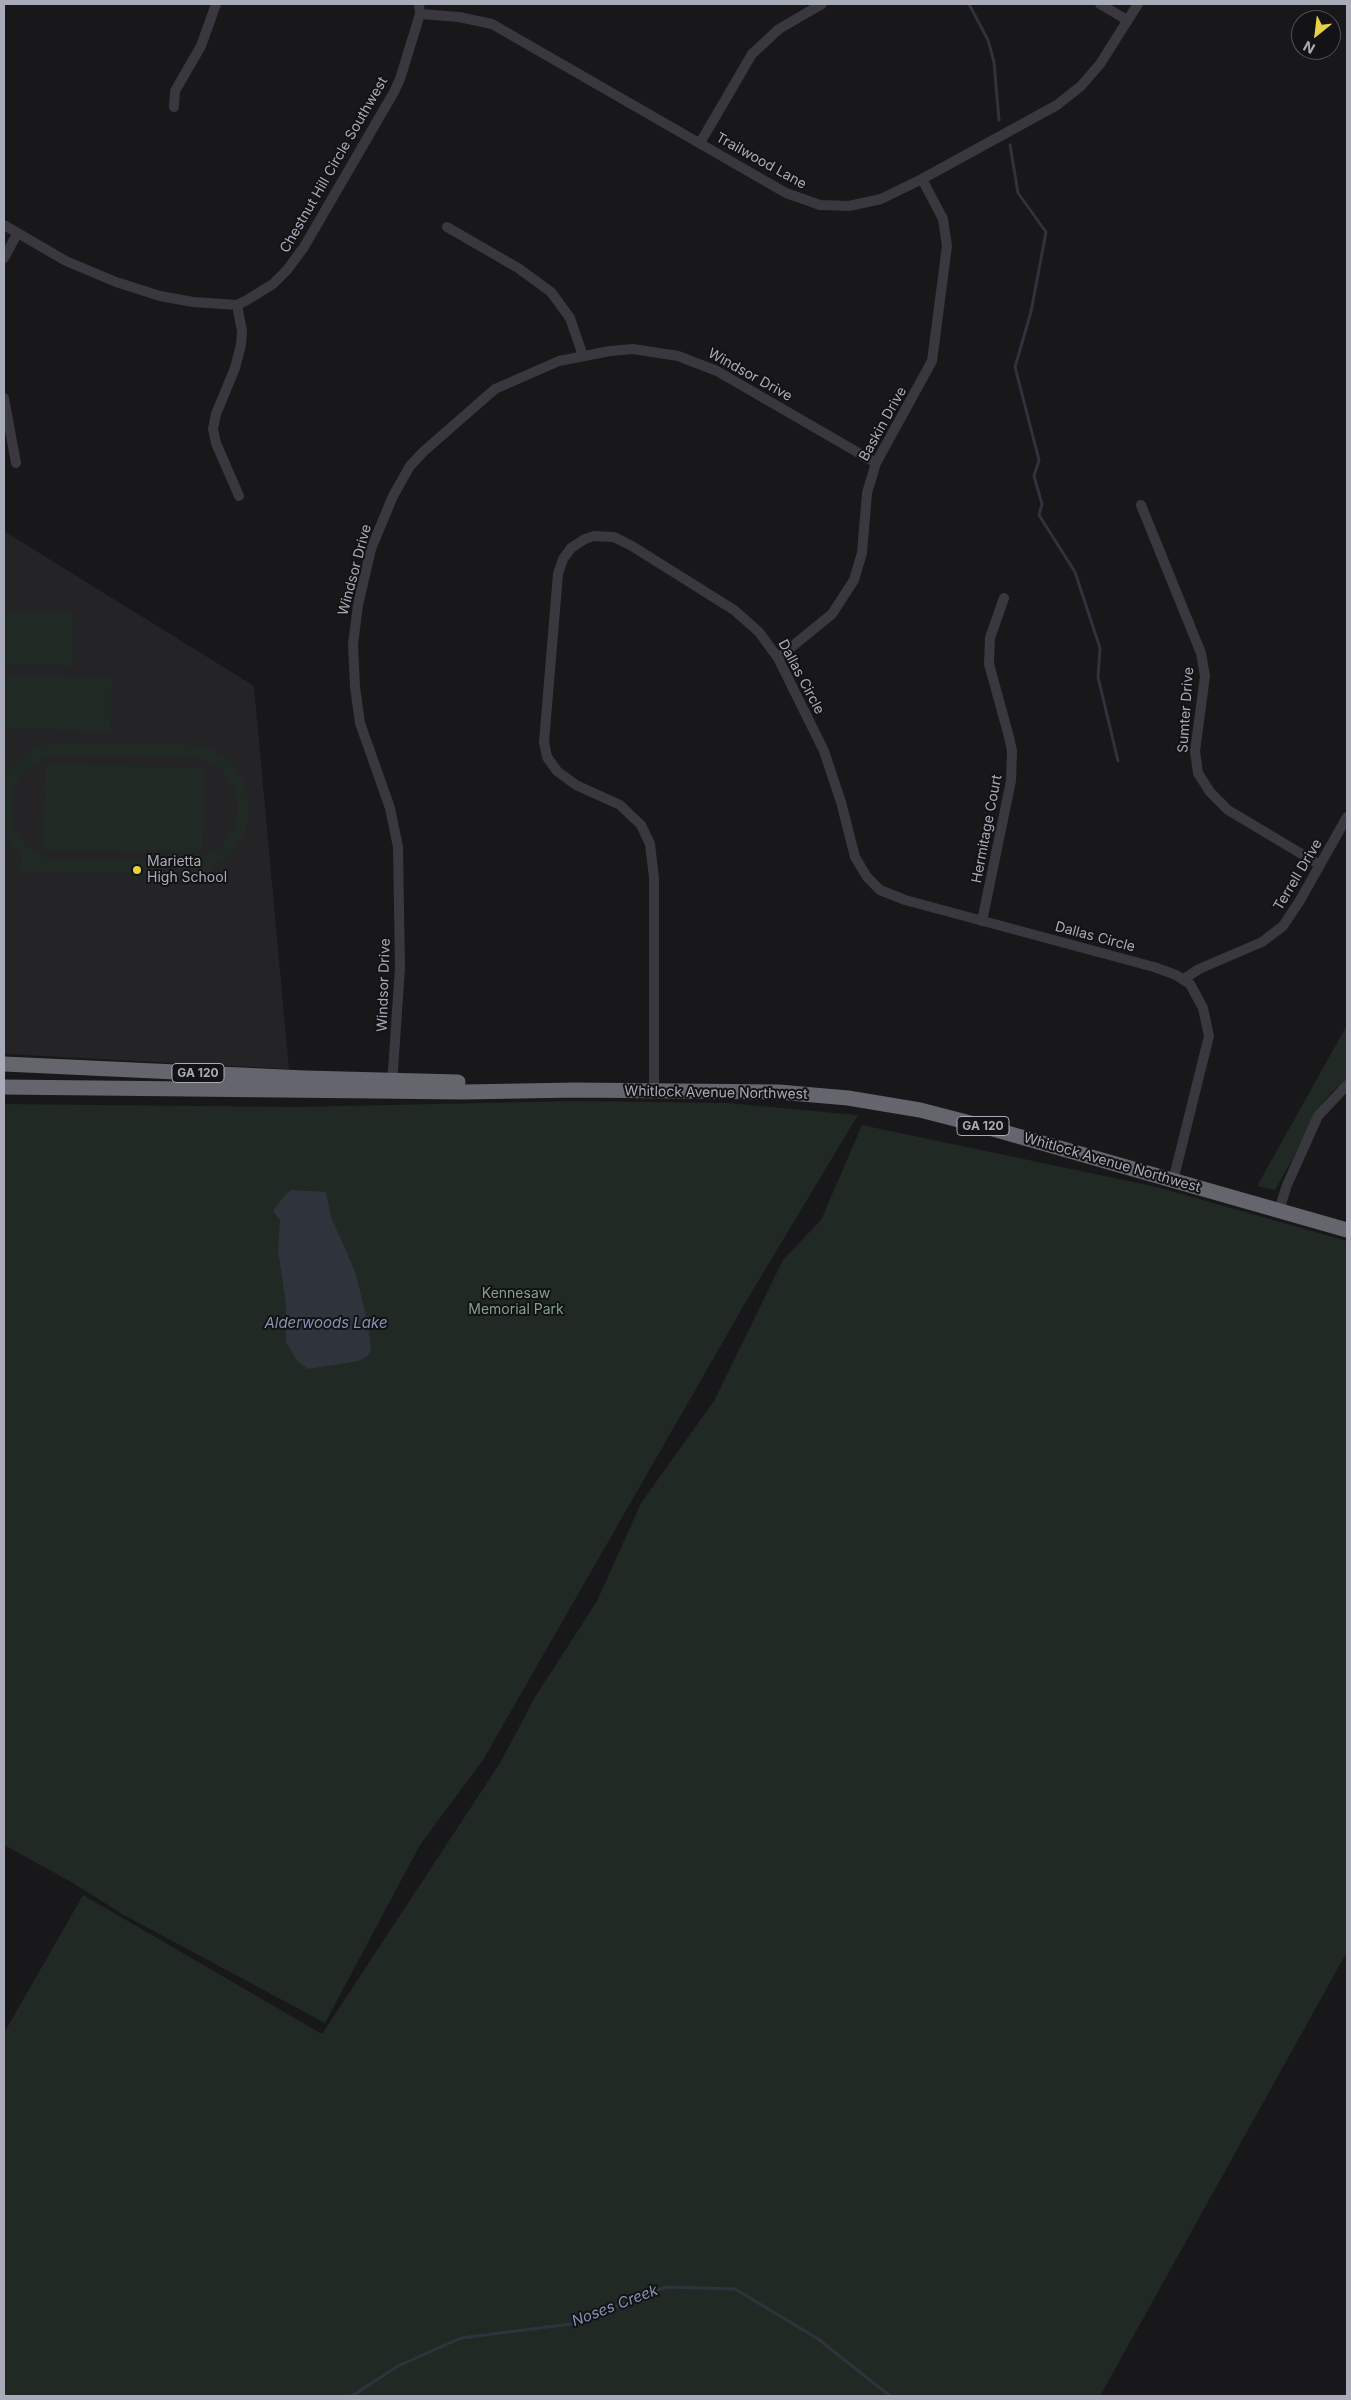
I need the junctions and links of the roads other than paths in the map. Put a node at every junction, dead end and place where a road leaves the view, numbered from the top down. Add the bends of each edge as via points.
1 (216, 4) edge
2 (822, 4) edge
3 (1100, 4) edge
4 (1138, 4) edge
5 (420, 9) edge
6 (1127, 20) junction
7 (174, 106) dead end
8 (700, 143) junction
9 (922, 179) junction
10 (4, 225) edge
11 (447, 227) dead end
12 (17, 234) junction
13 (4, 258) edge
14 (237, 305) junction
15 (583, 356) junction
16 (4, 398) edge
17 (16, 463) dead end
18 (876, 463) junction
19 (239, 496) dead end
20 (1141, 505) dead end
21 (1004, 598) dead end
22 (778, 658) junction
23 (1347, 817) edge
24 (1320, 865) junction
25 (982, 921) junction
26 (1184, 979) junction
27 (4, 1064) edge
28 (1347, 1085) edge
29 (392, 1086) junction
30 (4, 1087) edge
31 (654, 1091) junction
32 (1173, 1181) junction
33 (1279, 1210) junction
34 (1347, 1230) edge

1 - 7 street via 201,46 175,91
2 - 8 street via 779,29 752,54
3 - 6 street
4 - 6 street, Trailwood Lane
5 - 8 street, Trailwood Lane via 492,24
5 - 14 street, Chestnut Hill Circle Southwest via 394,92 304,247 273,284
6 - 9 street, Trailwood Lane via 1100,64 1068,96
8 - 9 street, Trailwood Lane via 786,192 820,204 848,206 870,202
9 - 18 street, Baskin Drive via 938,206 947,246 935,349 922,382
10 - 12 street
11 - 15 street via 518,268 551,292 570,318
12 - 13 street
12 - 14 street via 66,261 125,285 193,302
14 - 19 street via 241,345 213,428 216,443
15 - 18 street, Windsor Drive via 633,349 699,362
15 - 29 street, Windsor Drive via 541,368 495,389 423,452 397,488 371,549 354,624 354,667 360,723 390,808 398,847 400,968
16 - 17 street
18 - 22 street, Baskin Drive via 868,493 862,553 854,580 832,614
20 - 24 street, Sumter Drive via 1201,653 1205,676 1196,745 1198,773 1210,792 1228,810
21 - 25 street, Hermitage Court via 990,638 989,664 1012,751 1012,781
22 - 25 street, Dallas Circle via 827,759 855,858 866,877 880,890 895,897
22 - 31 street, Dallas Circle via 744,618 614,537 605,535 585,539 571,548 563,559 556,593 545,750 551,764 562,776 628,811 641,825 650,844 654,862
23 - 24 street, Terrell Drive
24 - 26 street, Terrell Drive via 1294,911 1277,931 1262,942 1199,969
25 - 26 street, Dallas Circle via 1154,967
26 - 32 street via 1201,1002 1209,1036
27 - 29 highway, Whitlock Avenue Northwest / GA 120 via 305,1078
28 - 33 street via 1318,1116
29 - 30 highway, Whitlock Avenue Northwest / GA 120
29 - 31 highway, Whitlock Avenue Northwest / GA 120
31 - 32 highway, Whitlock Avenue Northwest / GA 120 via 779,1092 885,1103 986,1127
32 - 33 highway, Whitlock Avenue Northwest / GA 120
33 - 34 highway, Whitlock Avenue Northwest / GA 120

